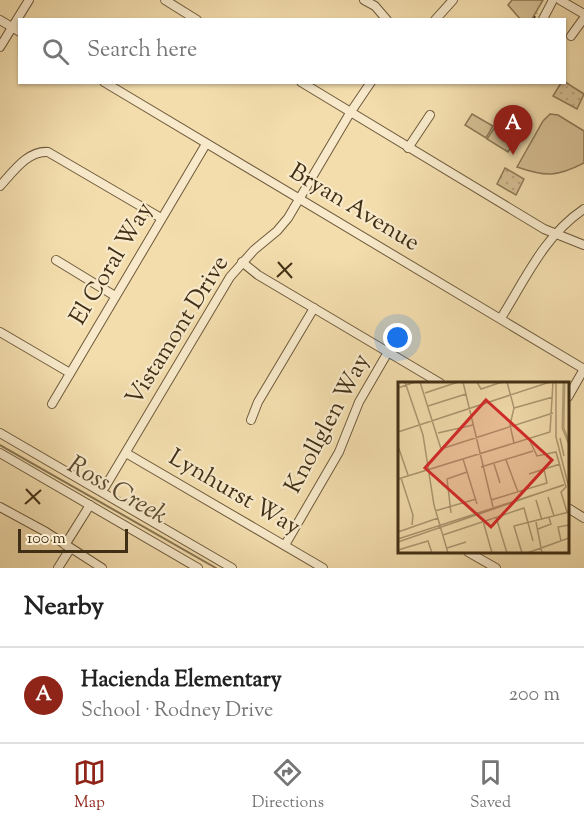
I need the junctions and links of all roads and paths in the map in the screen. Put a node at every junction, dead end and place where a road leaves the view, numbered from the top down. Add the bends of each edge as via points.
1 (29, 0) edge
2 (165, 0) edge
3 (364, 0) edge
4 (453, 0) edge
5 (554, 0) edge
6 (560, 0) edge
7 (584, 16) edge
8 (21, 18) edge
9 (194, 18) edge
10 (385, 18) edge
11 (437, 18) edge
12 (544, 18) edge
13 (0, 20) edge
14 (16, 30) edge
15 (571, 36) dead end
16 (0, 47) edge
17 (107, 84) edge
18 (304, 84) edge
19 (369, 84) edge
20 (350, 113) junction
21 (430, 115) dead end
22 (206, 144) junction
23 (408, 148) junction
24 (0, 186) edge
25 (300, 198) junction
26 (584, 209) edge
27 (161, 218) junction
28 (555, 233) junction
29 (584, 245) edge
30 (56, 260) dead end
31 (242, 262) junction
32 (115, 296) junction
33 (314, 308) junction
34 (501, 318) junction
35 (0, 332) edge
36 (388, 352) junction
37 (584, 369) edge
38 (70, 373) junction
39 (437, 382) edge
40 (569, 393) edge
41 (52, 404) dead end
42 (251, 420) dead end
43 (0, 433) edge
44 (0, 453) edge
45 (126, 453) junction
46 (105, 487) dead end
47 (90, 505) junction
48 (0, 507) edge
49 (569, 509) edge
50 (584, 518) edge
51 (285, 545) junction
52 (67, 547) junction
53 (470, 553) edge
54 (58, 568) edge
55 (102, 568) edge
56 (198, 568) edge
57 (232, 568) edge
58 (323, 568) edge
59 (496, 568) edge

1 - 8 street
2 - 9 street
3 - 10 street
4 - 11 street
5 - 12 street
6 - 7 street
7 - 15 street
13 - 14 street
14 - 16 street
17 - 22 street, Bryan Avenue
18 - 20 street
19 - 20 street, Vistamont Drive
20 - 23 street
20 - 25 street, Vistamont Drive
21 - 23 street
22 - 25 street, Bryan Avenue
22 - 27 street, El Coral Way
23 - 28 street
24 - 27 street via 29,157 48,152
25 - 31 street, Vistamont Drive via 277,231
25 - 34 street, Bryan Avenue
26 - 28 street
27 - 32 street, El Coral Way
28 - 29 street
28 - 34 street
30 - 32 street
31 - 33 street
31 - 45 street, Vistamont Drive
32 - 38 street, El Coral Way
33 - 36 street
33 - 42 street
34 - 37 street, Bryan Avenue
35 - 38 street
36 - 39 street
36 - 51 street, Knollglen Way via 359,402 339,452
37 - 40 street
38 - 41 street, El Coral Way
43 - 57 street
44 - 47 street
45 - 46 street, Vistamont Drive
45 - 51 street, Lynhurst Way
47 - 52 street
47 - 56 street
48 - 52 street
49 - 50 street
51 - 58 street, Lynhurst Way
52 - 54 street
52 - 55 street
53 - 59 street

